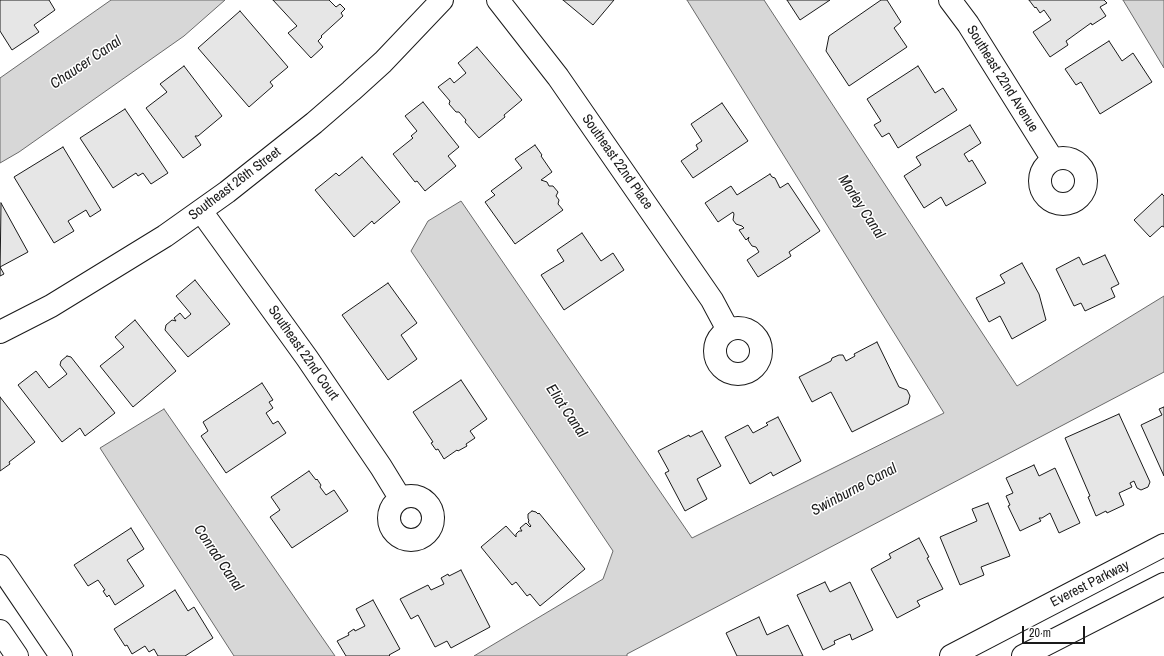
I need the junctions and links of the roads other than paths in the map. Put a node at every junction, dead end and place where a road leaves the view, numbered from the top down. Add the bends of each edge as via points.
1 (442, 0) edge
2 (498, 0) edge
3 (950, 0) edge
4 (1053, 160) dead end
5 (201, 211) junction
6 (728, 330) dead end
7 (0, 332) edge
8 (400, 498) dead end
9 (1164, 545) edge
10 (0, 566) edge
11 (1164, 584) edge
12 (0, 631) edge
13 (17, 656) edge
14 (61, 656) edge
15 (951, 656) edge
16 (1023, 656) edge

1 - 5 street, Southeast 26th Street via 384,62 347,96
2 - 6 street, Southeast 22nd Place via 572,96 712,300
3 - 4 street, Southeast 22nd Avenue via 968,24
5 - 7 street, Southeast 26th Street via 72,293
5 - 8 street, Southeast 22nd Court via 307,358
9 - 15 street, Everest Parkway
10 - 14 street
11 - 16 street
12 - 13 street

